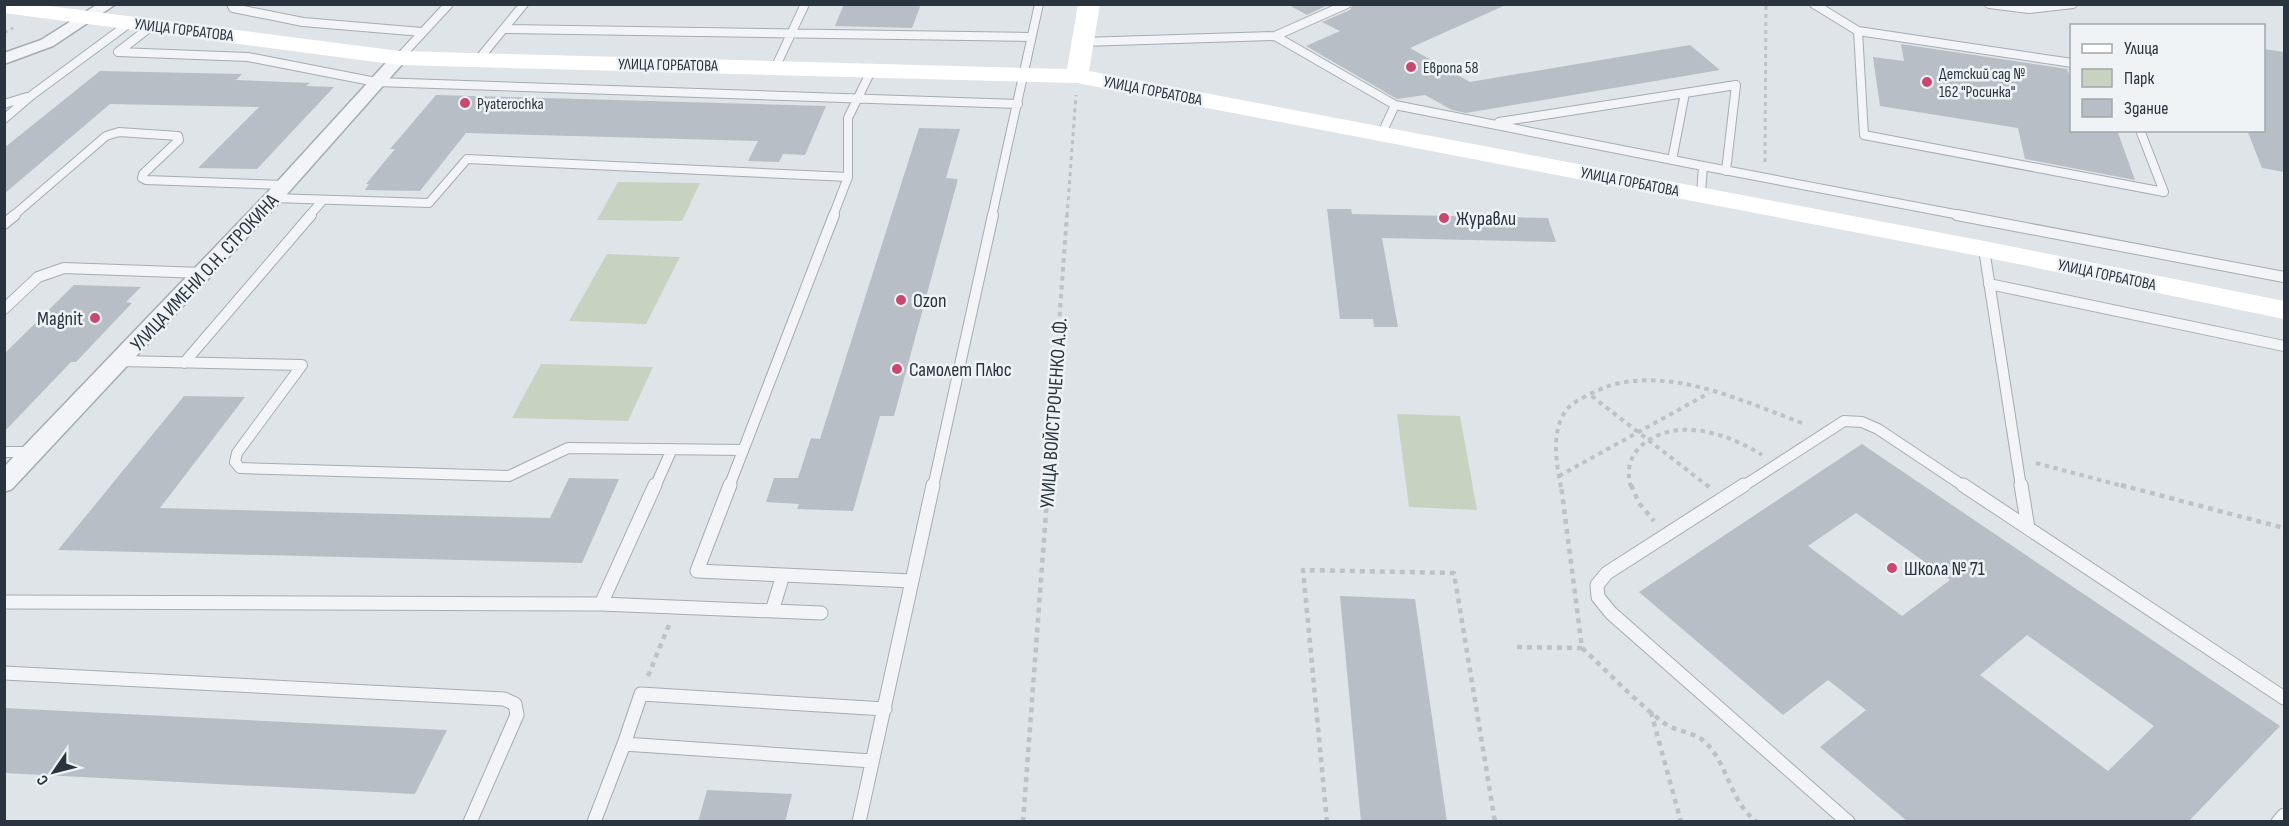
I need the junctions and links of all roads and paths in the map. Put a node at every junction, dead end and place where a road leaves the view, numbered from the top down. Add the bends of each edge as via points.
1 (110, 4) edge
2 (231, 4) edge
3 (449, 4) edge
4 (524, 4) edge
5 (806, 4) edge
6 (1039, 4) edge
7 (1089, 4) edge
8 (1347, 4) edge
9 (1766, 4) edge
10 (1814, 4) edge
11 (1989, 4) edge
12 (2073, 4) edge
13 (11, 7) edge
14 (90, 19) junction
15 (131, 22) junction
16 (153, 25) junction
17 (504, 29) junction
18 (1858, 31) junction
19 (422, 32) junction
20 (793, 34) junction
21 (1275, 36) junction
22 (1031, 37) junction
23 (1082, 42) junction
24 (4, 58) edge
25 (399, 58) junction
26 (478, 60) junction
27 (2070, 63) edge
28 (776, 66) junction
29 (872, 69) junction
30 (1023, 73) junction
31 (1077, 76) junction
32 (376, 82) junction
33 (1685, 93) junction
34 (32, 95) junction
35 (857, 98) junction
36 (4, 104) edge
37 (1018, 104) junction
38 (1395, 105) junction
39 (4, 119) edge
40 (1490, 124) junction
41 (2141, 132) edge
42 (1382, 134) junction
43 (1672, 160) junction
44 (1703, 166) junction
45 (1726, 171) junction
46 (848, 177) junction
47 (1765, 178) junction
48 (279, 192) junction
49 (1701, 194) junction
50 (322, 200) junction
51 (4, 224) edge
52 (1984, 249) junction
53 (202, 273) junction
54 (2284, 277) edge
55 (1989, 284) junction
56 (4, 309) edge
57 (2284, 310) edge
58 (2284, 346) edge
59 (121, 361) junction
60 (184, 363) junction
61 (1709, 392) junction
62 (1589, 394) junction
63 (1638, 432) junction
64 (1827, 432) junction
65 (1647, 440) junction
66 (672, 449) junction
67 (743, 450) junction
68 (4, 452) edge
69 (34, 452) junction
70 (2017, 458) junction
71 (1776, 464) junction
72 (1559, 476) junction
73 (4, 483) edge
74 (1724, 498) junction
75 (2028, 528) junction
76 (2284, 528) edge
77 (1668, 534) junction
78 (783, 575) junction
79 (912, 581) junction
80 (4, 602) edge
81 (601, 604) junction
82 (676, 607) junction
83 (772, 611) junction
84 (821, 613) dead end
85 (1517, 647) dead end
86 (1582, 648) junction
87 (4, 673) edge
88 (641, 694) junction
89 (2284, 698) edge
90 (885, 709) junction
91 (1651, 712) junction
92 (624, 744) junction
93 (872, 760) junction
94 (2284, 815) edge
95 (470, 822) edge
96 (594, 822) edge
97 (859, 822) edge
98 (1023, 822) edge
99 (1327, 822) edge
100 (1496, 822) edge
101 (1681, 822) edge
102 (1757, 822) edge
103 (1848, 822) edge
104 (2278, 822) edge

1 - 14 street
2 - 19 lane via 233,8 303,22
3 - 19 lane
4 - 17 lane
5 - 20 lane
6 - 22 lane
7 - 23 main road
8 - 21 lane
9 - 47 path
10 - 18 lane
11 - 12 lane via 2030,9
13 - 14 main road, УЛИЦА ГОРБАТОВА
14 - 15 main road, УЛИЦА ГОРБАТОВА
14 - 24 street via 47,43
15 - 16 main road, УЛИЦА ГОРБАТОВА
15 - 34 lane
16 - 25 main road, УЛИЦА ГОРБАТОВА
16 - 32 lane via 118,52 248,57
17 - 20 lane
17 - 26 lane
18 - 27 lane
18 - 41 lane via 1864,135 2163,192
19 - 25 lane
20 - 22 lane
20 - 28 lane
21 - 23 lane
21 - 38 lane
22 - 30 lane
23 - 31 main road
25 - 26 main road, УЛИЦА ГОРБАТОВА
25 - 32 street, УЛИЦА ИМЕНИ О.Н. СТРОКИНА
26 - 28 main road, УЛИЦА ГОРБАТОВА
28 - 29 main road, УЛИЦА ГОРБАТОВА
29 - 30 main road, УЛИЦА ГОРБАТОВА
29 - 35 lane
30 - 31 main road, УЛИЦА ГОРБАТОВА
30 - 37 lane
31 - 42 main road, УЛИЦА ГОРБАТОВА
31 - 98 path, УЛИЦА ВОЙСТРОЧЕНКО А.Ф.
32 - 35 lane
32 - 48 street, УЛИЦА ИМЕНИ О.Н. СТРОКИНА
33 - 40 lane
33 - 43 lane
33 - 45 lane via 1736,85
34 - 36 lane
34 - 39 lane
35 - 37 lane
35 - 46 lane via 848,118
37 - 79 lane
38 - 40 lane
38 - 42 lane
40 - 43 lane
42 - 49 main road, УЛИЦА ГОРБАТОВА
43 - 44 lane
44 - 45 lane
44 - 49 lane
45 - 47 lane
46 - 50 lane via 467,159 429,203
46 - 67 lane
47 - 54 lane
48 - 50 lane
48 - 51 lane via 146,180 143,174 178,136 112,133
48 - 53 street, УЛИЦА ИМЕНИ О.Н. СТРОКИНА
49 - 52 main road, УЛИЦА ГОРБАТОВА
50 - 60 lane
52 - 55 lane
52 - 57 main road, УЛИЦА ГОРБАТОВА
53 - 56 lane via 63,268 38,277
53 - 59 street, УЛИЦА ИМЕНИ О.Н. СТРОКИНА
55 - 58 lane
55 - 70 lane
59 - 60 lane
59 - 69 street, УЛИЦА ИМЕНИ О.Н. СТРОКИНА
60 - 66 lane via 302,365 237,453 235,462 240,468 509,476 568,448
61 - 62 path via 1681,383 1642,380 1606,385
61 - 63 path
61 - 64 path
62 - 63 path
62 - 72 path via 1568,408 1558,428
63 - 65 path
63 - 72 path
64 - 71 lane
64 - 75 lane via 1844,421 1862,422 1878,429
65 - 71 path via 1691,429 1751,447
65 - 74 path
65 - 77 path via 1633,454 1628,471 1630,489 1645,512
66 - 67 lane
66 - 81 lane
67 - 78 lane via 697,570
68 - 69 lane
69 - 73 street, УЛИЦА ИМЕНИ О.Н. СТРОКИНА
70 - 75 lane
70 - 76 path
71 - 74 lane
72 - 86 path
74 - 77 lane
75 - 89 lane
77 - 103 lane via 1607,573 1597,585 1598,597 1611,613
78 - 79 lane
78 - 83 lane
79 - 90 lane
80 - 81 lane
81 - 82 lane
82 - 83 lane
82 - 88 path
83 - 84 lane
85 - 86 path
86 - 91 path
87 - 95 lane via 504,699 514,704 517,715
88 - 90 lane
88 - 92 lane
90 - 93 lane
91 - 101 path
91 - 102 path via 1666,726 1690,732 1706,743 1724,769 1731,794 1747,816
92 - 93 lane
92 - 96 lane
93 - 97 lane
94 - 104 lane
99 - 100 path via 1303,570 1454,573

